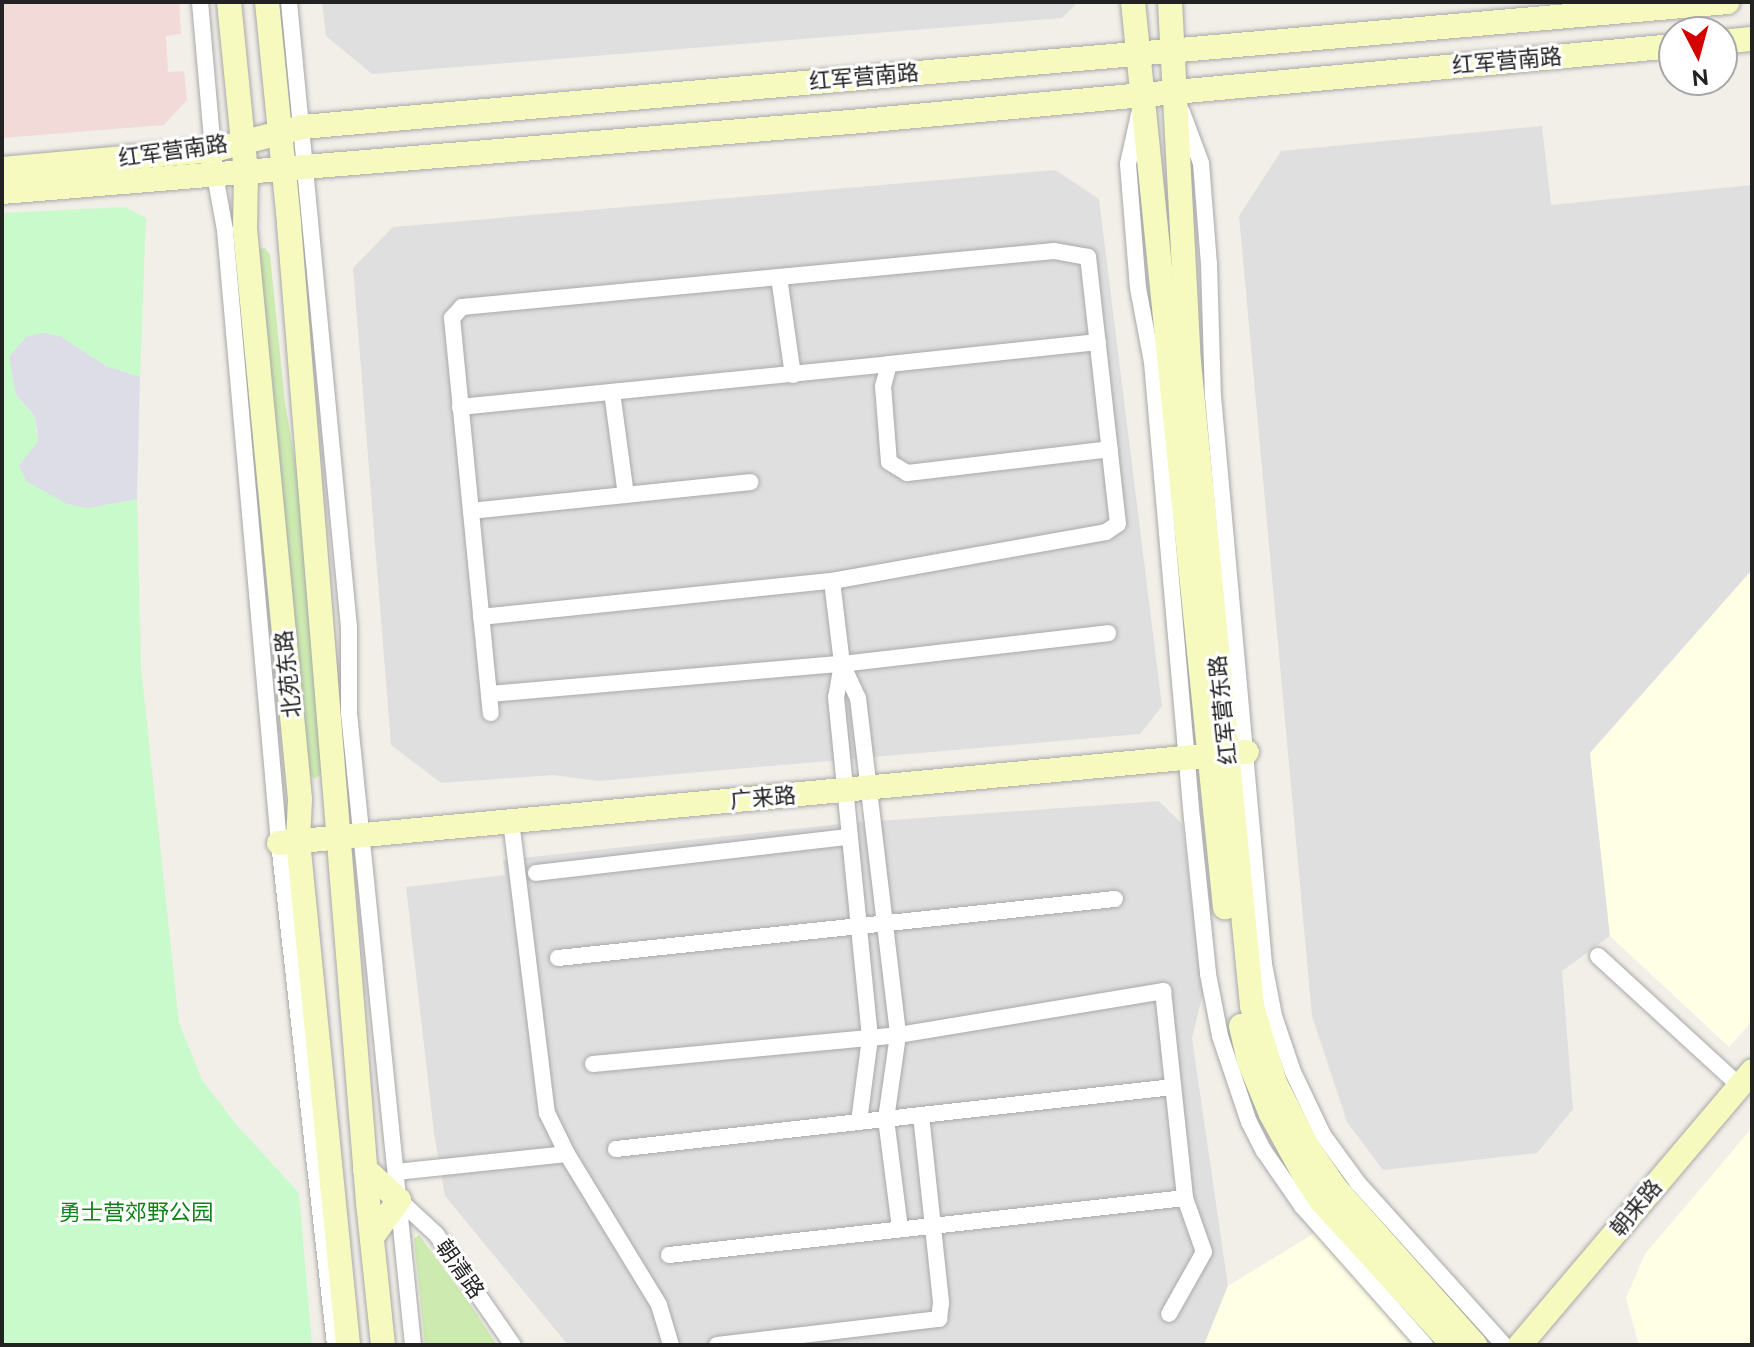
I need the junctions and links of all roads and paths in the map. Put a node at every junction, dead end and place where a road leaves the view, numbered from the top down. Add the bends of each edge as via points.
1 (200, 2) edge
2 (229, 2) edge
3 (267, 2) edge
4 (289, 2) edge
5 (1133, 2) edge
6 (1170, 2) edge
7 (1728, 2) edge
8 (1223, 46) junction
9 (1658, 47) edge
10 (1172, 50) junction
11 (1138, 53) junction
12 (1086, 57) junction
13 (273, 64) junction
14 (236, 67) junction
15 (1228, 86) junction
16 (1174, 91) junction
17 (1143, 96) junction
18 (1089, 101) junction
19 (335, 124) junction
20 (291, 130) junction
21 (243, 140) junction
22 (214, 150) junction
23 (339, 166) junction
24 (2, 169) edge
25 (295, 169) junction
26 (246, 173) junction
27 (215, 175) junction
28 (2, 192) edge
29 (290, 239) junction
30 (246, 242) junction
31 (779, 277) junction
32 (1098, 342) junction
33 (889, 364) junction
34 (793, 375) junction
35 (612, 392) junction
36 (460, 407) junction
37 (1110, 449) junction
38 (750, 482) dead end
39 (626, 495) junction
40 (471, 511) junction
41 (832, 581) junction
42 (481, 617) junction
43 (1108, 633) dead end
44 (842, 664) junction
45 (489, 694) junction
46 (491, 713) dead end
47 (1218, 755) junction
48 (334, 781) junction
49 (299, 784) junction
50 (856, 789) junction
51 (511, 821) junction
52 (351, 836) junction
53 (849, 837) junction
54 (288, 842) junction
55 (536, 873) dead end
56 (343, 891) junction
57 (303, 894) junction
58 (1115, 899) dead end
59 (882, 921) junction
60 (858, 924) junction
61 (1598, 956) dead end
62 (558, 958) dead end
63 (898, 1035) junction
64 (870, 1038) junction
65 (593, 1064) dead end
66 (1746, 1078) edge
67 (1173, 1087) junction
68 (921, 1115) junction
69 (886, 1119) junction
70 (859, 1122) junction
71 (616, 1149) dead end
72 (567, 1154) junction
73 (365, 1169) junction
74 (396, 1172) junction
75 (1185, 1198) junction
76 (399, 1200) junction
77 (933, 1225) junction
78 (900, 1229) junction
79 (372, 1237) junction
80 (669, 1255) dead end
81 (1169, 1314) dead end
82 (335, 1345) edge
83 (348, 1345) edge
84 (383, 1345) edge
85 (413, 1345) edge
86 (513, 1345) edge
87 (671, 1345) edge
88 (717, 1345) edge
89 (1425, 1345) edge
90 (1453, 1345) edge
91 (1475, 1345) edge
92 (1504, 1345) edge
93 (1520, 1345) edge

1 - 22 street
2 - 14 main road, 北苑东路
3 - 13 main road, 北苑东路
4 - 20 street
5 - 11 main road, 红军营东路
6 - 10 main road, 红军营东路
7 - 8 main road, 红军营南路
8 - 10 main road, 红军营南路
8 - 15 main road
9 - 15 main road, 红军营南路
10 - 11 main road, 红军营南路
10 - 16 main road, 红军营东路
11 - 12 main road, 红军营南路
11 - 17 main road, 红军营东路
12 - 18 main road
12 - 19 main road, 红军营南路
13 - 14 main road
13 - 20 main road, 北苑东路
14 - 21 main road, 北苑东路
15 - 16 main road, 红军营南路
16 - 17 main road, 红军营南路
16 - 47 main road, 红军营东路
17 - 18 main road, 红军营南路
17 - 47 main road, 红军营东路
18 - 23 main road, 红军营南路
19 - 20 main road, 红军营南路
19 - 23 main road
20 - 21 main road, 红军营南路
20 - 25 main road, 北苑东路
21 - 22 main road, 红军营南路
21 - 26 main road, 北苑东路
22 - 24 main road, 红军营南路
22 - 27 street
23 - 25 main road, 红军营南路
25 - 26 main road, 红军营南路
25 - 29 main road, 北苑东路
25 - 52 street via 349,627
26 - 27 main road, 红军营南路
26 - 30 main road, 北苑东路
27 - 28 main road, 红军营南路
27 - 54 street
29 - 30 main road
29 - 48 main road, 北苑东路
30 - 49 main road, 北苑东路
31 - 32 street via 1054,251 1088,257
31 - 34 street
31 - 36 street via 462,307 452,318
32 - 33 street
32 - 37 street
33 - 34 street
33 - 37 street via 883,386 889,462 907,473
34 - 35 street
35 - 36 street
35 - 39 street
36 - 40 street
37 - 41 street via 1118,524 1106,532
38 - 39 street
39 - 40 street
40 - 42 street
41 - 42 street
41 - 44 street
42 - 45 street
43 - 44 street
44 - 45 street
44 - 50 street via 836,697
44 - 50 street via 858,698
45 - 46 street
47 - 50 main road, 广来路
47 - 89 street via 1208,974 1220,1036 1249,1122 1302,1206
47 - 90 main road, 红军营东路 via 1235,995 1249,1061 1288,1150 1323,1203
47 - 91 main road, 红军营东路 via 1247,971 1275,1083 1308,1148 1337,1190
47 - 92 street via 1274,1016 1323,1135 1358,1183
48 - 49 main road
48 - 52 main road, 北苑东路
49 - 54 main road, 北苑东路
50 - 51 main road, 广来路
50 - 53 street
50 - 59 street
51 - 52 main road, 广来路
51 - 72 street via 547,1113
52 - 54 main road, 广来路
52 - 56 main road, 北苑东路
52 - 74 street
53 - 55 street
53 - 60 street
54 - 57 main road, 北苑东路
54 - 82 street
56 - 57 main road
56 - 73 main road, 北苑东路
57 - 83 main road, 北苑东路
58 - 59 street
59 - 60 street
59 - 63 street
60 - 62 street
60 - 64 street
61 - 66 street
63 - 64 street
63 - 67 street via 1163,991
63 - 69 street
64 - 65 street
64 - 70 street
66 - 93 main road, 朝来路
67 - 68 street
67 - 75 street
68 - 69 street
68 - 77 street
69 - 70 street
69 - 78 street
70 - 71 street
72 - 74 street
72 - 87 street via 659,1305
73 - 76 main road
73 - 79 main road, 北苑东路
74 - 76 street
75 - 77 street
75 - 81 street via 1204,1252
76 - 79 main road
76 - 85 street
76 - 86 street, 朝清路 via 436,1234
77 - 78 street
77 - 88 street via 939,1319
78 - 80 street
79 - 84 main road, 北苑东路

